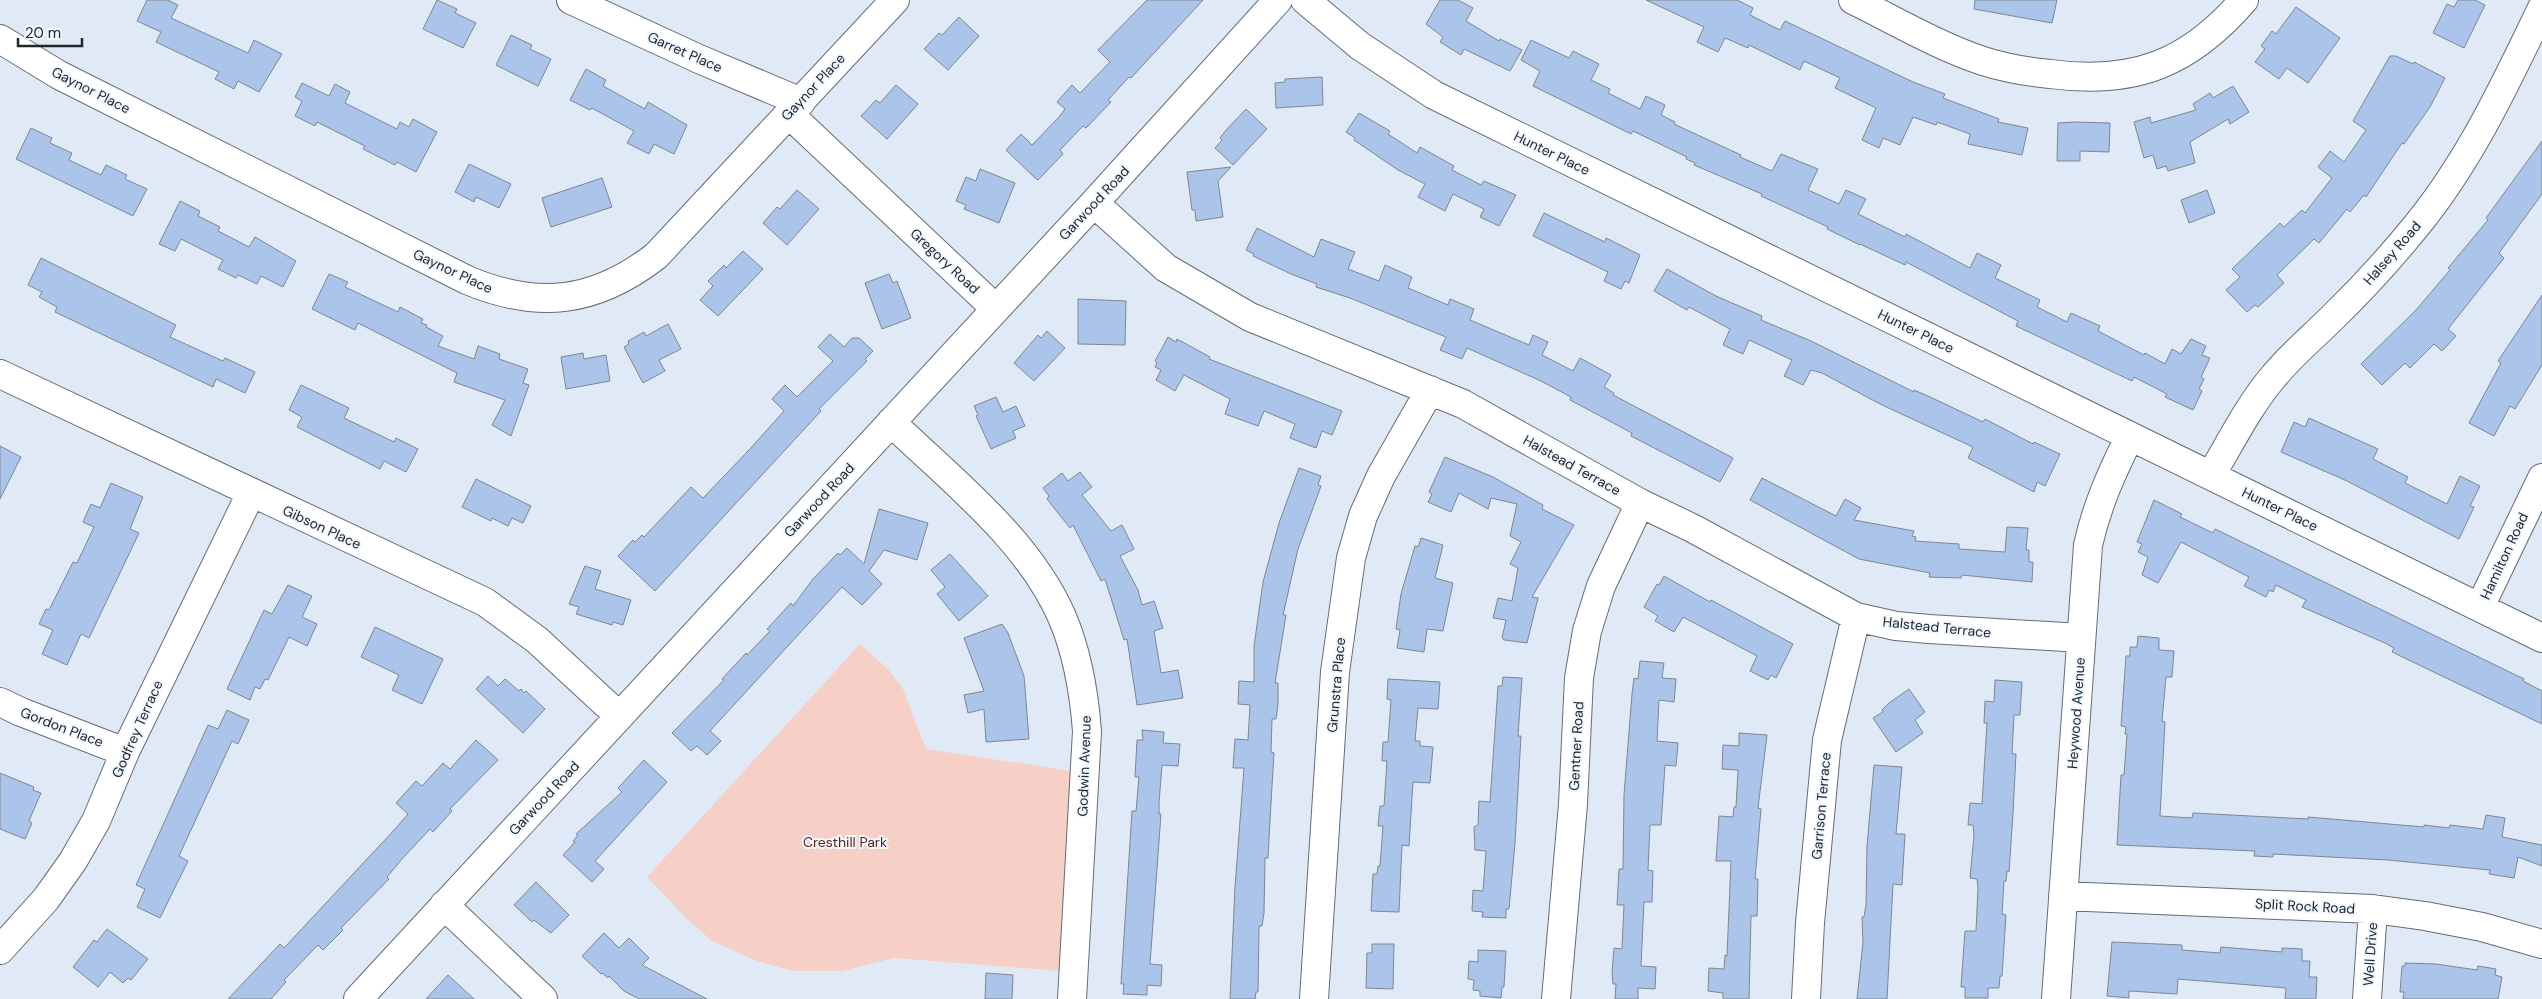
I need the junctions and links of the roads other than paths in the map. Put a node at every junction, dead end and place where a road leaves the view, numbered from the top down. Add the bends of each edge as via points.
1 (571, 0) edge
2 (895, 0) edge
3 (1278, 0) edge
4 (1305, 0) edge
5 (1853, 0) edge
6 (2244, 0) edge
7 (2542, 8) edge
8 (0, 39) edge
9 (795, 108) junction
10 (1094, 203) junction
11 (895, 214) joint
12 (996, 309) junction
13 (0, 374) edge
14 (1430, 390) junction
15 (891, 422) junction
16 (2130, 436) junction
17 (2211, 475) junction
18 (2542, 478) edge
19 (250, 493) junction
20 (1640, 503) junction
21 (2480, 607) junction
22 (1856, 617) junction
23 (2081, 638) junction
24 (2542, 638) edge
25 (0, 702) edge
26 (619, 716) junction
27 (125, 752) junction
28 (2063, 896) junction
29 (444, 905) junction
30 (2373, 909) junction
31 (2542, 944) edge
32 (0, 950) edge
33 (358, 999) edge
34 (543, 999) edge
35 (1072, 999) edge
36 (1314, 999) edge
37 (1556, 999) edge
38 (1806, 999) edge
39 (2056, 999) edge
40 (2367, 999) edge

1 - 9 street, Garret Place
2 - 9 street, Gaynor Place
3 - 10 street, Garwood Road
4 - 16 street, Hunter Place via 1360,46 1434,95
5 - 6 street via 1945,46 1984,61 2024,71 2103,78 2168,62 2197,46
7 - 17 street, Halsey Road via 2492,110 2458,168 2418,224 2375,275 2272,377
8 - 9 street, Gaynor Place via 59,75 467,280 494,291 525,298 556,299 585,294 612,285 635,272 656,256
9 - 11 street, Garret Place
10 - 12 street, Garwood Road
10 - 14 street, Halstead Terrace via 1166,268 1209,295 1250,317
11 - 12 street, Gregory Road
12 - 15 street, Garwood Road
13 - 19 street, Gibson Place
14 - 20 street, Halstead Terrace via 1463,404
14 - 36 street, Grunstra Place via 1381,476 1363,516 1351,558 1335,672
15 - 26 street, Garwood Road
15 - 35 street, Godwin Avenue via 1019,548 1043,581 1062,617 1076,656 1085,696 1087,731
16 - 17 street, Hunter Place
16 - 23 street, Heywood Avenue via 2096,509 2088,544
17 - 21 street, Hunter Place
18 - 21 street, Hamilton Road
19 - 26 street, Gibson Place via 485,602 538,640
19 - 27 street, Godfrey Terrace
20 - 22 street, Halstead Terrace
20 - 37 street, Gentner Road via 1601,586 1587,631 1581,668 1574,804
21 - 24 street, Hunter Place
22 - 23 street, Halstead Terrace via 1896,626
22 - 38 street, Garrison Terrace via 1827,740
23 - 28 street, Heywood Avenue
25 - 27 street, Gordon Place
26 - 29 street, Garwood Road
27 - 32 street, Godfrey Terrace via 96,821 73,861 46,899
28 - 30 street, Split Rock Road
28 - 39 street, Heywood Avenue
29 - 33 street, Garwood Road
29 - 34 street
30 - 31 street, Split Rock Road via 2482,927
30 - 40 street, Well Drive

